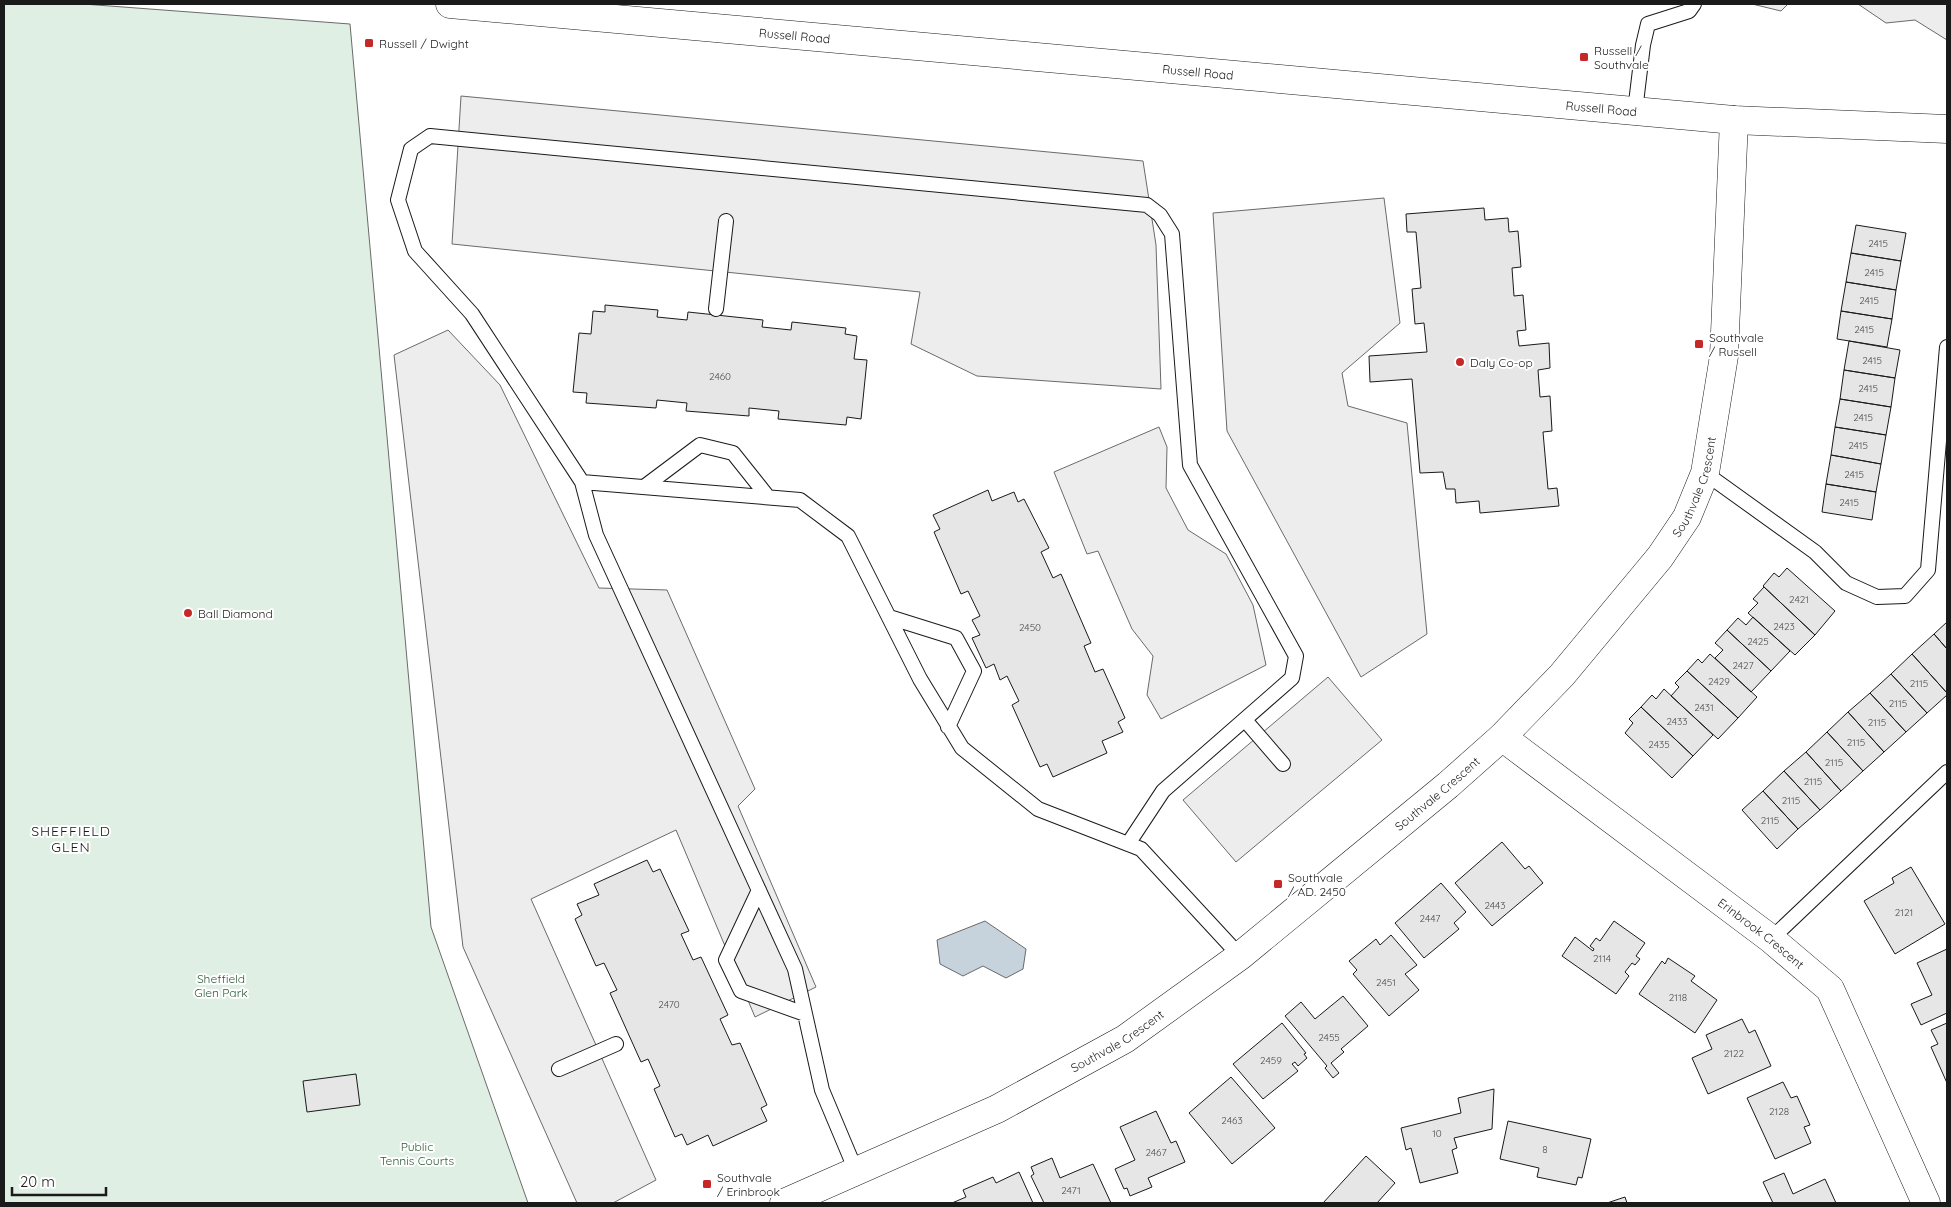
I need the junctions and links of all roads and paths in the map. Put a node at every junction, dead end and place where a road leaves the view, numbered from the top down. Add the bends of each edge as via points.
1 (450, 4) edge
2 (1694, 4) edge
3 (1635, 111) junction
4 (1734, 120) junction
5 (1947, 129) edge
6 (726, 221) dead end
7 (716, 309) dead end
8 (1947, 346) edge
9 (1706, 473) junction
10 (582, 482) junction
11 (644, 487) junction
12 (768, 497) junction
13 (889, 616) junction
14 (1245, 720) junction
15 (948, 727) junction
16 (1502, 737) junction
17 (1283, 764) dead end
18 (1947, 772) edge
19 (1128, 844) junction
20 (759, 890) junction
21 (1771, 939) junction
22 (1240, 956) junction
23 (805, 1014) junction
24 (616, 1044) dead end
25 (559, 1070) dead end
26 (856, 1171) junction
27 (784, 1203) edge
28 (1926, 1203) edge

1 - 3 street, Russell Road
2 - 3 lane via 1689,11 1648,24
3 - 4 street, Russell Road
4 - 5 street, Russell Road
4 - 9 street, Southvale Crescent via 1724,356
6 - 7 lane
8 - 9 lane via 1928,570 1905,596 1878,597 1846,583 1815,552
9 - 16 street, Southvale Crescent via 1687,517 1660,557 1562,675
10 - 11 lane
10 - 14 lane via 472,314 415,251 398,200 411,149 430,136 1147,205 1160,215 1172,234 1190,465 1296,656 1292,678
10 - 20 lane via 596,534
11 - 12 lane
11 - 12 lane via 700,445 733,453
12 - 13 lane via 800,500 848,536
13 - 15 lane
13 - 15 lane via 956,638 974,671
14 - 17 lane
14 - 19 lane via 1163,791
15 - 19 lane via 962,748 1038,809
16 - 21 street, Erinbrook Crescent
16 - 22 street, Southvale Crescent
18 - 21 lane
19 - 22 lane via 1141,849
20 - 23 lane via 795,969
20 - 23 lane via 726,960 741,991
21 - 28 street, Erinbrook Crescent via 1830,989
22 - 26 street, Southvale Crescent via 1125,1038 996,1109
23 - 26 lane via 822,1090
24 - 25 lane
26 - 27 street, Southvale Crescent

